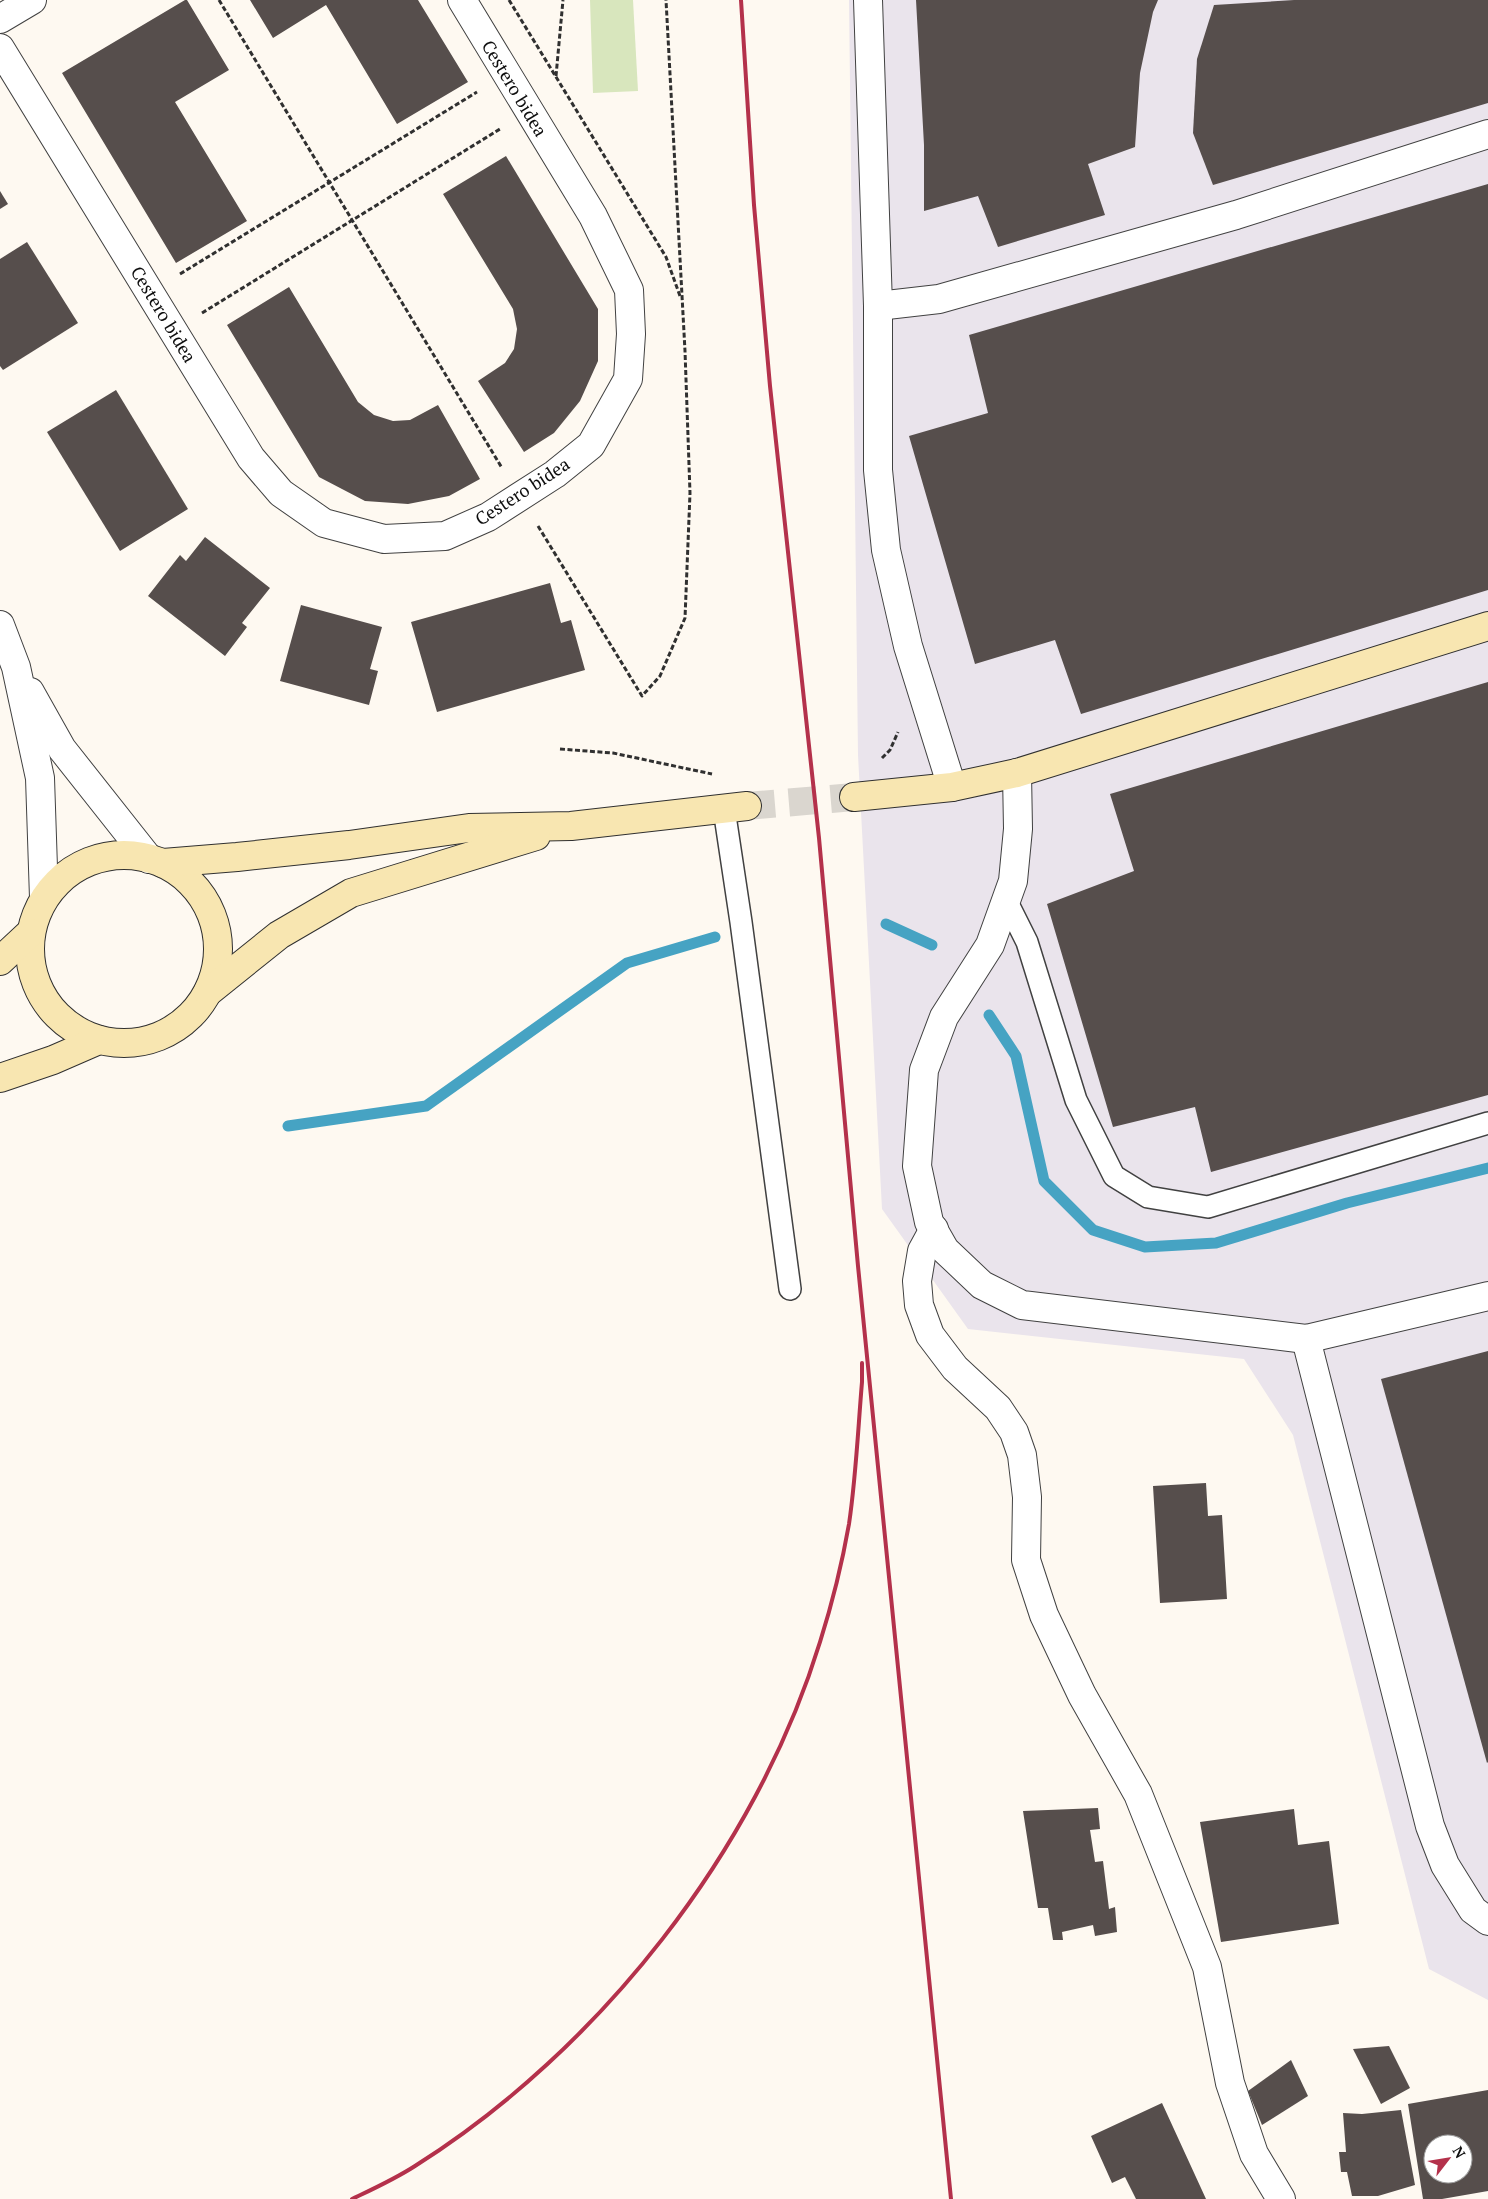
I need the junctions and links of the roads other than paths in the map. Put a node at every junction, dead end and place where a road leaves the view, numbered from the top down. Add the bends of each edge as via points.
1 (32, 0) edge
2 (462, 0) edge
3 (868, 0) edge
4 (0, 19) edge
5 (0, 48) edge
6 (1488, 134) edge
7 (878, 306) junction
8 (0, 625) edge
9 (1488, 626) edge
10 (16, 667) junction
11 (1017, 773) junction
12 (952, 787) junction
13 (854, 797) tunnel mouth
14 (735, 807) joint
15 (570, 826) junction
16 (156, 861) junction
17 (44, 898) junction
18 (1006, 900) junction
19 (30, 933) junction
20 (0, 961) edge
21 (208, 992) junction
22 (99, 1040) junction
23 (0, 1078) edge
24 (1488, 1123) edge
25 (934, 1229) junction
26 (790, 1289) dead end
27 (1488, 1296) edge
28 (1306, 1339) junction
29 (1488, 1921) edge
30 (1281, 2199) edge

1 - 4 street
2 - 5 street, Cestero bidea via 593,216 629,290 631,334 628,379 591,445 555,474 488,517 445,536 384,539 324,523 281,493 251,458
3 - 7 street
6 - 7 street via 1236,215 939,300
7 - 12 street via 878,470 886,550 908,646
8 - 10 street
9 - 11 street
10 - 16 street via 62,749
10 - 17 street via 40,778
11 - 12 street
11 - 18 street via 1016,855 1013,881
12 - 13 street
14 - 15 street
14 - 26 lane via 742,931
15 - 16 street via 468,828 293,851
15 - 21 street via 351,893 278,935
16 - 17 street via 120,855 91,861 65,875
16 - 21 street via 188,880 207,904 216,933 217,963
17 - 19 street
18 - 24 lane via 1027,942 1076,1100 1114,1176 1148,1197 1208,1207
18 - 25 street via 990,945 944,1017 924,1070 917,1166 929,1222
19 - 20 street
19 - 22 street via 30,960 37,987 52,1011 74,1029
21 - 22 street via 193,1013 174,1030 150,1040 125,1044
22 - 23 street
25 - 28 street via 945,1250 982,1285 1022,1305
25 - 30 street via 922,1251 917,1281 919,1305 930,1335 955,1368 998,1408 1014,1432 1022,1455 1027,1497 1026,1560 1044,1615 1082,1694 1138,1794 1207,1967 1230,2083 1251,2145
27 - 28 street
28 - 29 street via 1430,1826 1445,1865 1473,1910

